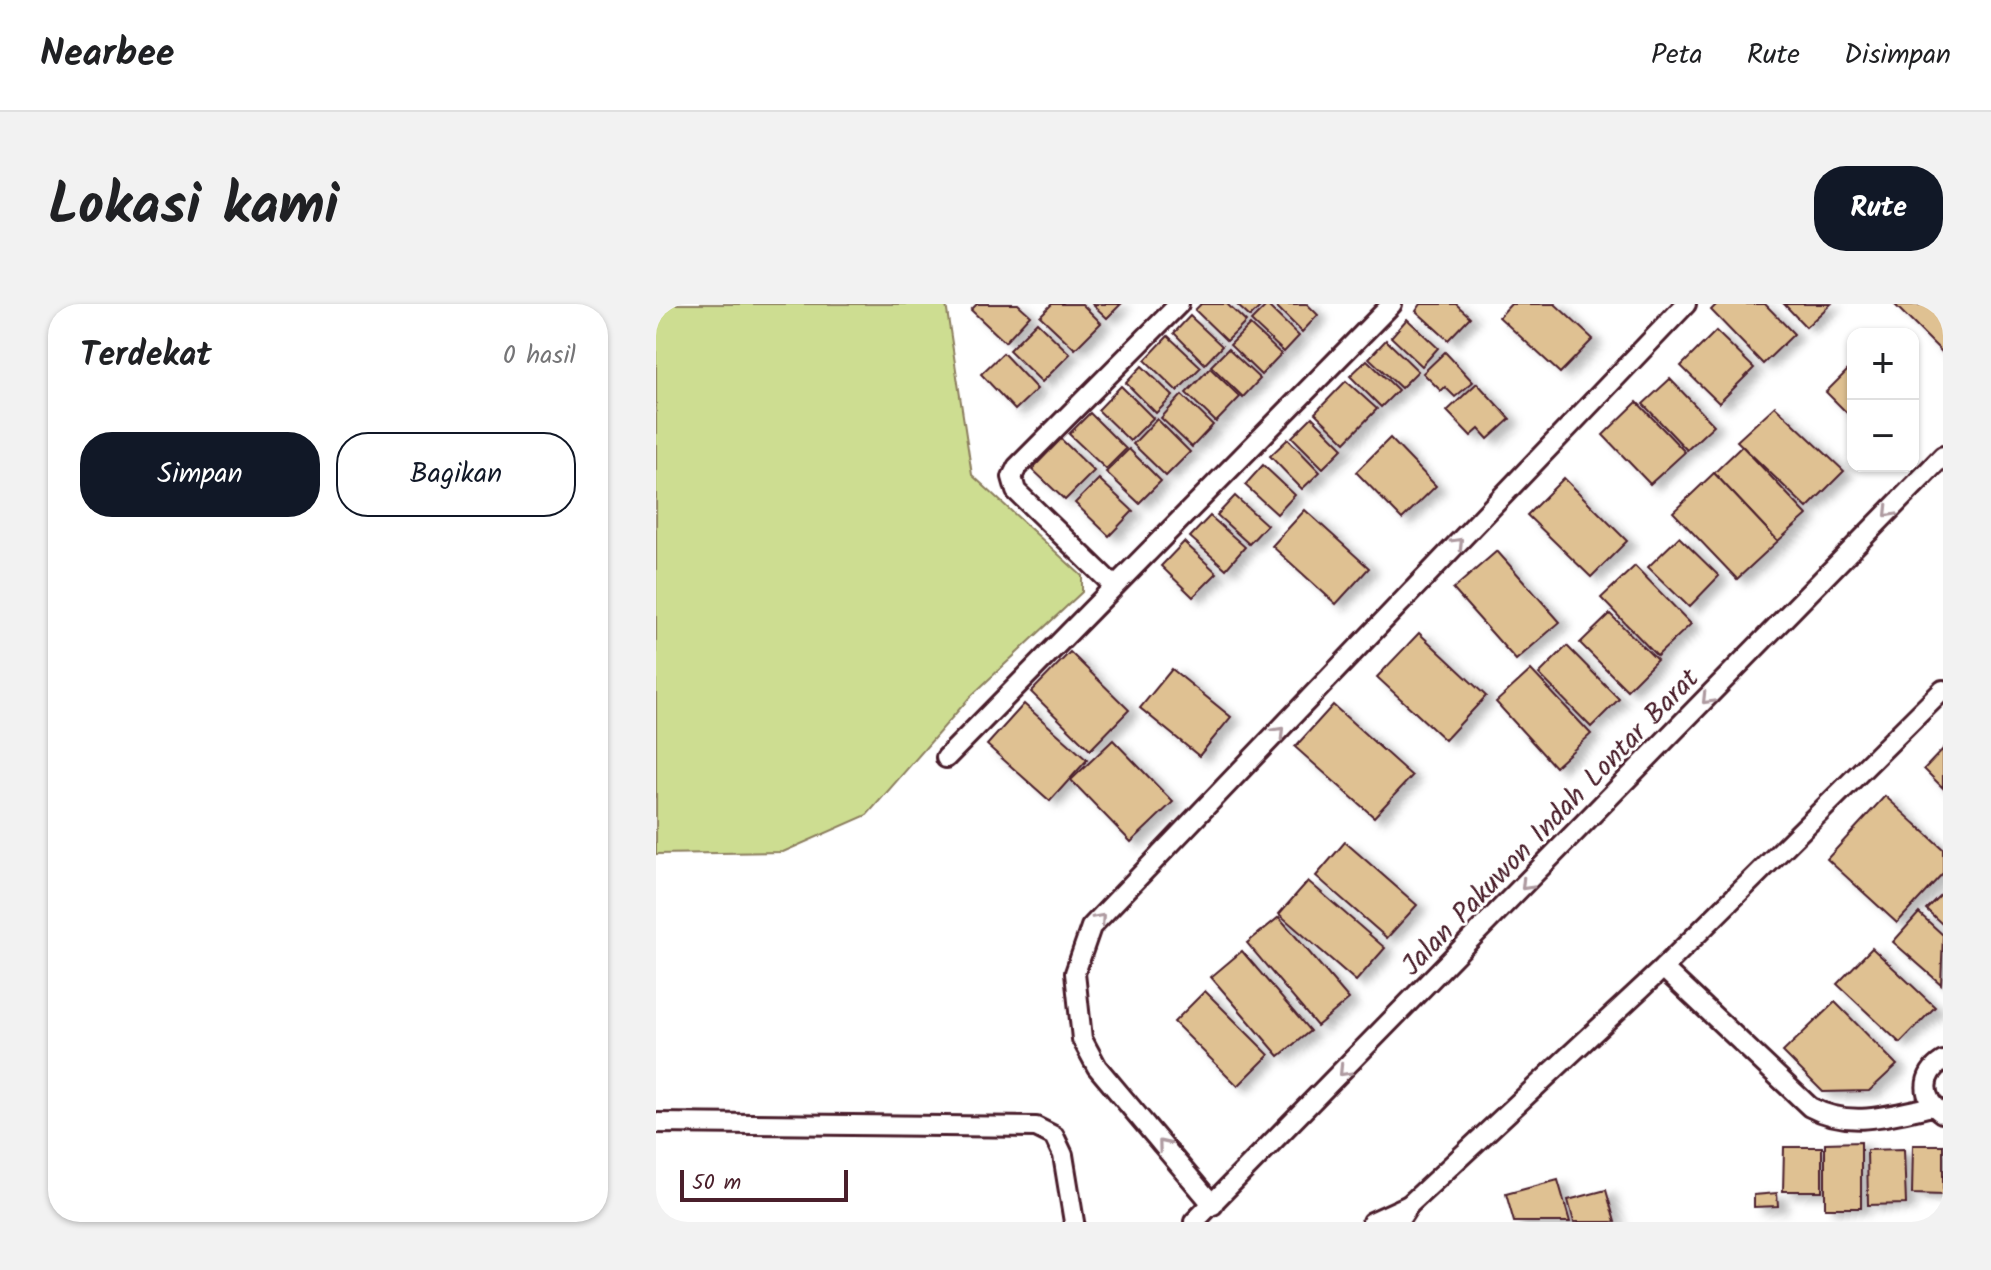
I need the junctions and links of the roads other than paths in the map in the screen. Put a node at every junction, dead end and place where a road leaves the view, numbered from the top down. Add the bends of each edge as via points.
1 (1179, 304) edge
2 (1392, 304) edge
3 (1686, 304) edge
4 (1943, 456) edge
5 (1114, 586) junction
6 (1943, 690) edge
7 (946, 758) dead end
8 (1663, 968) junction
9 (1943, 1061) edge
10 (1938, 1110) edge
11 (656, 1123) edge
12 (1213, 1205) junction
13 (1409, 1205) junction
14 (1074, 1222) edge
15 (1194, 1222) edge
16 (1372, 1222) edge
17 (1398, 1222) edge

1 - 5 street via 1012,477 1016,491
2 - 5 street
12 -> 3 street via 1097,1067 1082,1039 1075,973 1091,927
4 -> 12 street, Jalan Pakuwon Indah Lontar Barat
5 - 7 street
6 - 8 street
8 - 10 street via 1810,1107 1825,1115 1866,1121
8 - 13 street
9 - 10 street via 1926,1082
11 - 14 street via 1036,1127 1054,1136 1063,1155
12 - 15 street, Jalan Pakuwon Indah Lontar Barat
13 - 16 street
13 - 17 street

